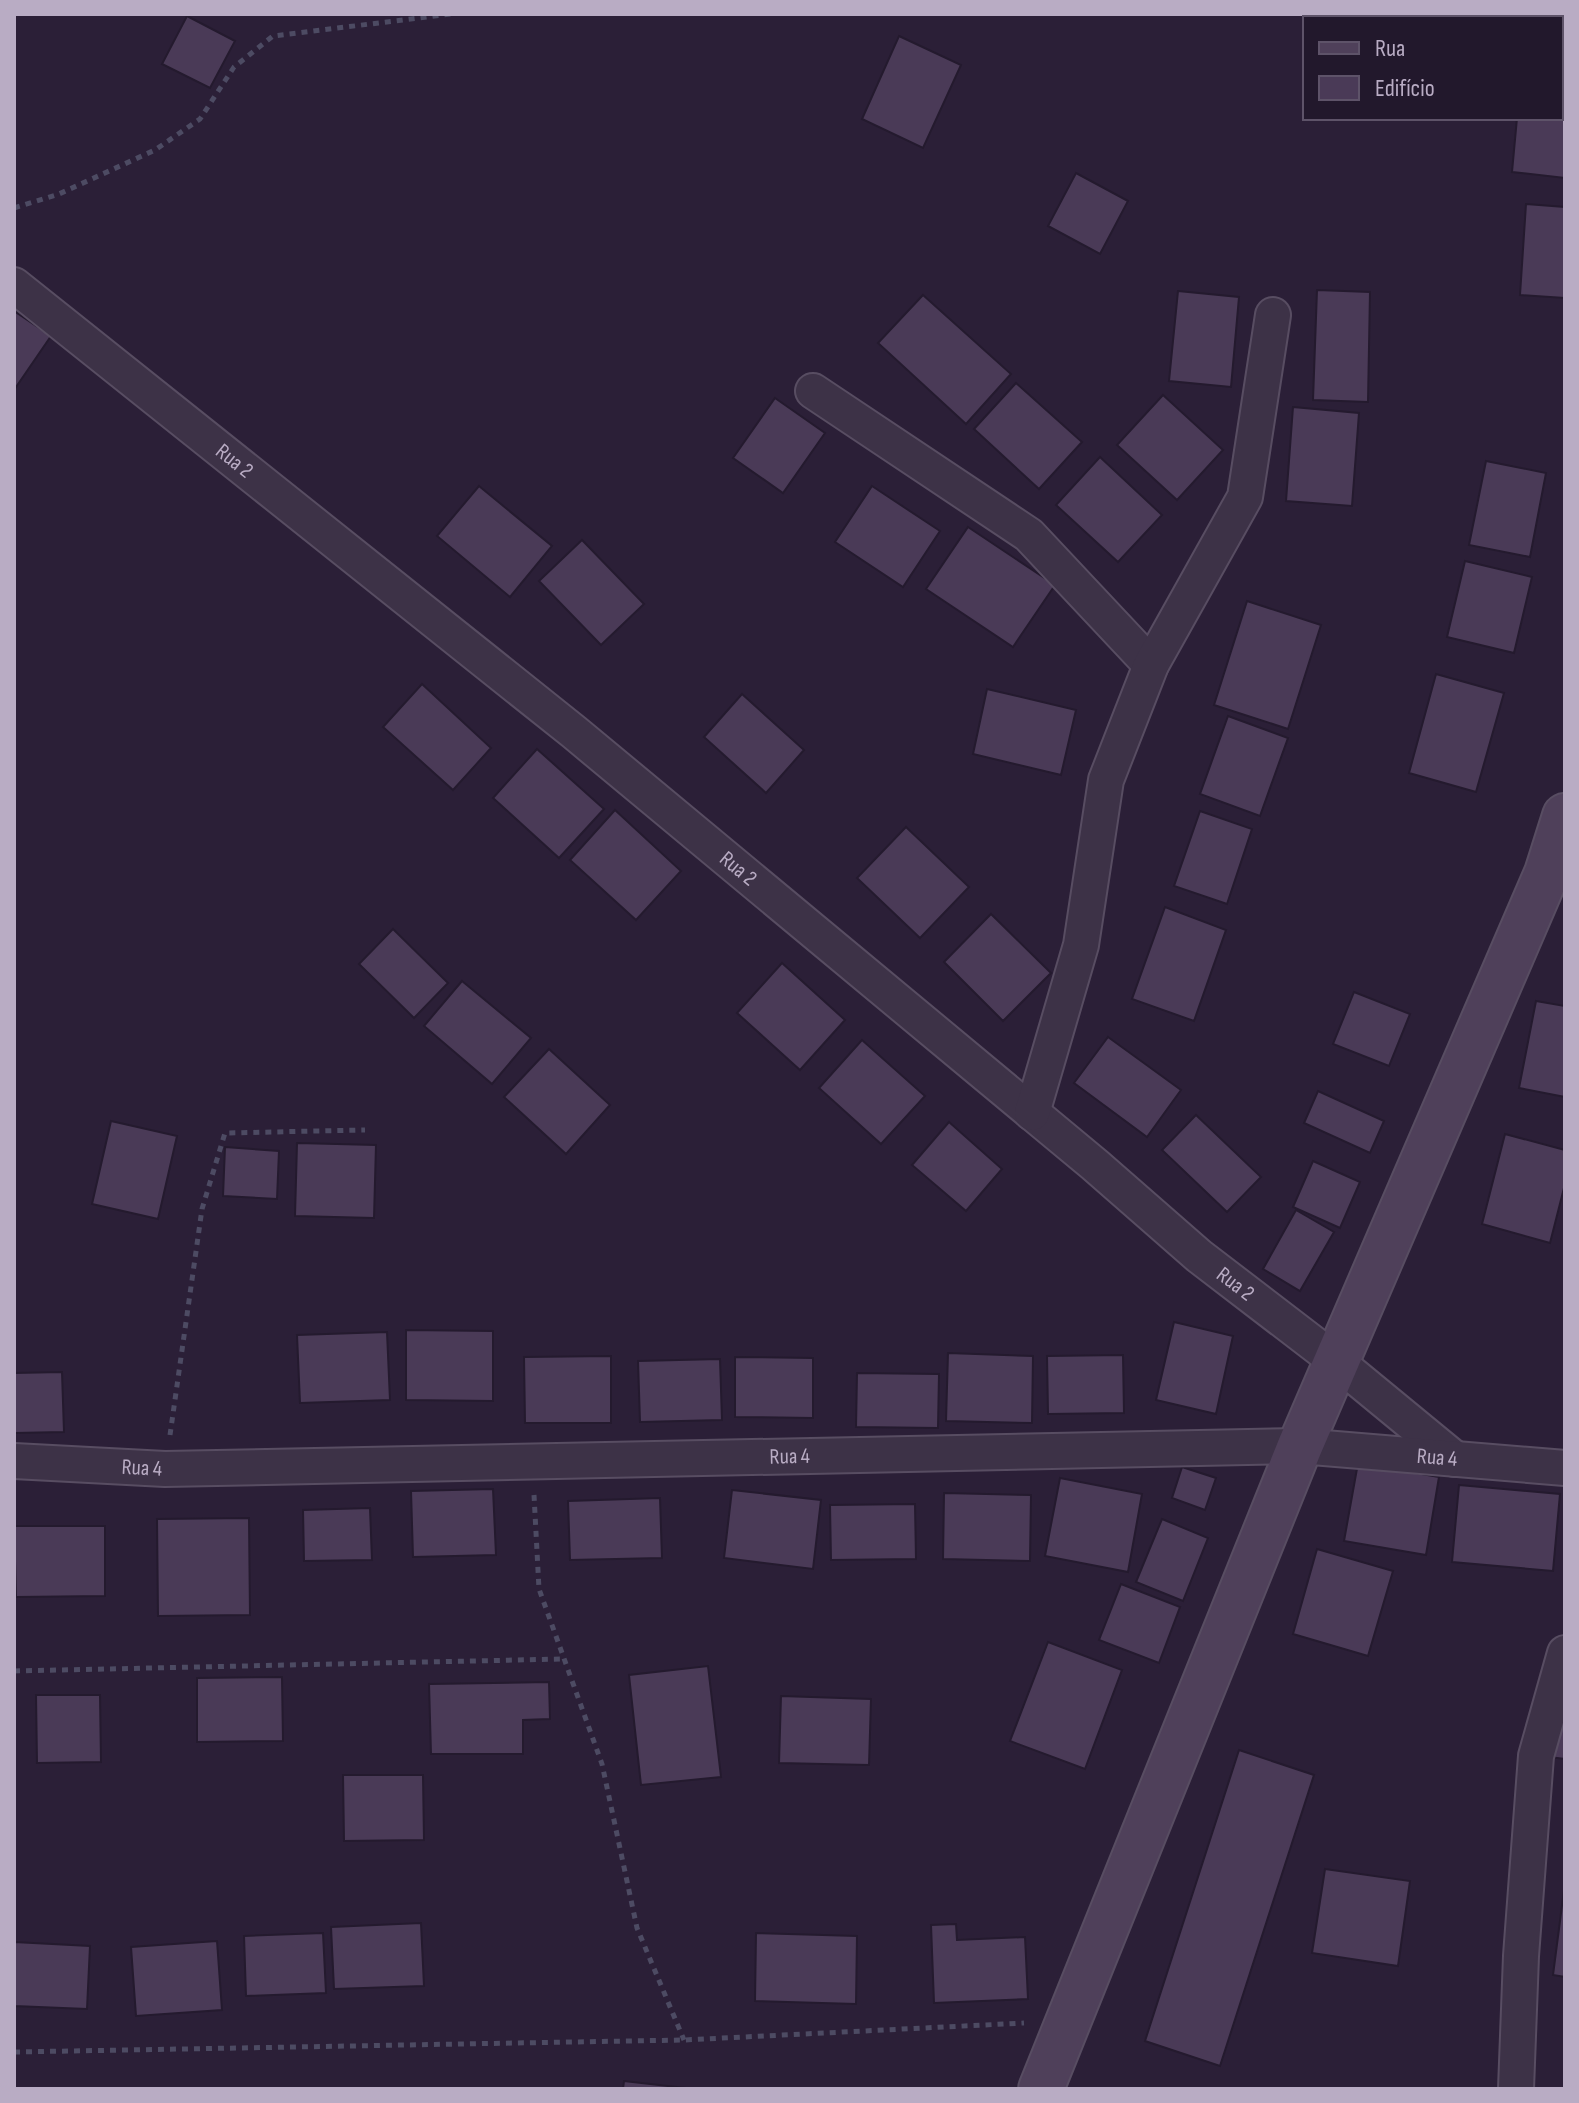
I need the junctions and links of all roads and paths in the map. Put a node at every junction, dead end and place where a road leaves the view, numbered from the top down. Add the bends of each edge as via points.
1 (451, 14) edge
2 (14, 208) edge
3 (14, 285) edge
4 (1273, 315) dead end
5 (813, 391) dead end
6 (1151, 665) junction
7 (1565, 816) edge
8 (1032, 1113) junction
9 (365, 1130) dead end
10 (1336, 1361) junction
11 (1300, 1446) junction
12 (1455, 1459) junction
13 (14, 1461) edge
14 (532, 1462) junction
15 (1565, 1468) edge
16 (165, 1469) junction
17 (1565, 1653) edge
18 (563, 1659) junction
19 (14, 1671) edge
20 (1069, 2021) junction
21 (684, 2040) junction
22 (14, 2052) edge
23 (1041, 2089) edge
24 (1516, 2089) edge

1 - 2 path via 273,36 234,67 200,119 155,150 59,194
3 - 8 street, Rua 2 via 574,732
4 - 6 street via 1245,497
5 - 6 street via 1029,535
6 - 8 street via 1106,780 1081,945
7 - 10 street via 1547,873
8 - 10 street, Rua 2 via 1199,1256
9 - 16 path via 225,1133 202,1209
10 - 11 street
10 - 12 street, Rua 2
11 - 12 street, Rua 4
11 - 14 street, Rua 4
11 - 20 street
12 - 15 street, Rua 4
13 - 16 street, Rua 4
14 - 16 street, Rua 4
14 - 18 path via 539,1589
17 - 24 street via 1536,1756
18 - 19 path
18 - 21 path via 602,1764 637,1928
20 - 21 path
20 - 23 street
21 - 22 path

